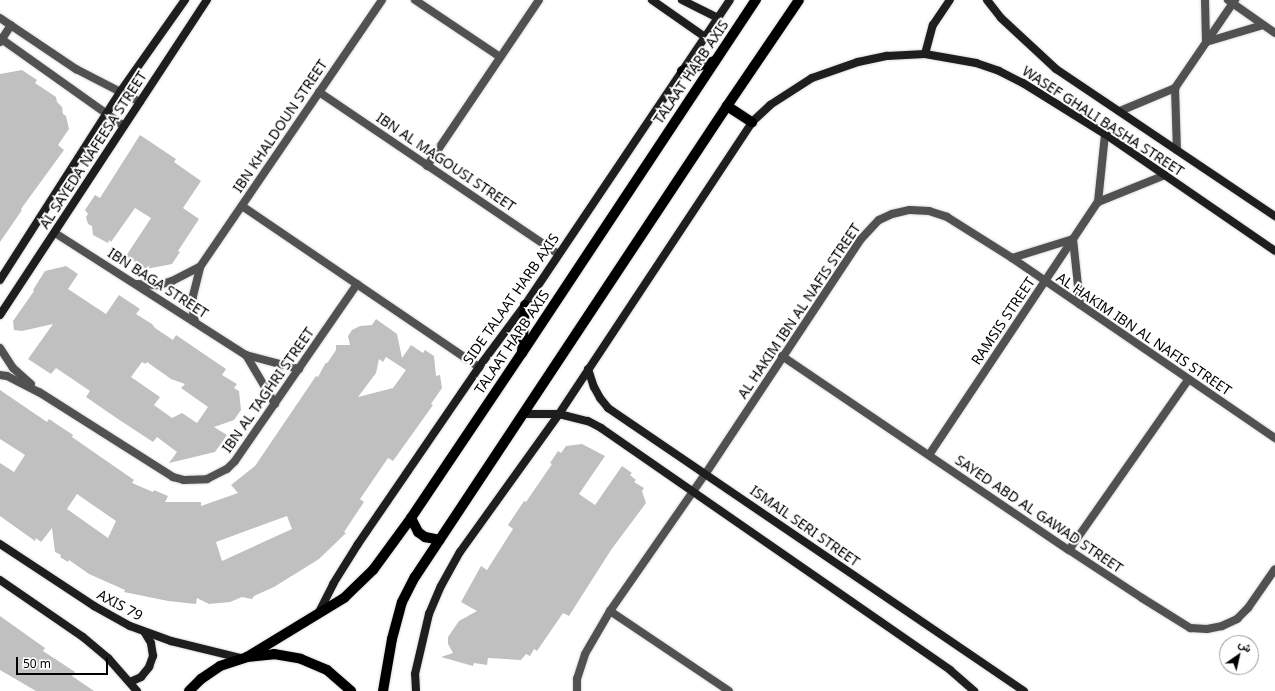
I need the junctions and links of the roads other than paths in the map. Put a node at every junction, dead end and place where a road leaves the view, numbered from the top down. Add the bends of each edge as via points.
1 (185, 0) edge
2 (207, 0) edge
3 (382, 0) edge
4 (416, 0) edge
5 (540, 0) edge
6 (652, 0) edge
7 (682, 0) edge
8 (730, 0) edge
9 (756, 0) edge
10 (799, 0) edge
11 (950, 0) edge
12 (987, 0) edge
13 (1206, 0) edge
14 (1232, 1) edge
15 (179, 4) edge
16 (0, 18) edge
17 (718, 18) junction
18 (1263, 24) junction
19 (11, 25) junction
20 (1275, 33) edge
21 (705, 37) junction
22 (1, 40) edge
23 (1206, 42) junction
24 (925, 54) junction
25 (500, 57) junction
26 (714, 61) junction
27 (682, 71) junction
28 (1175, 88) junction
29 (120, 92) junction
30 (319, 92) junction
31 (140, 102) junction
32 (727, 106) junction
33 (1120, 111) junction
34 (108, 114) junction
35 (752, 122) junction
36 (124, 126) junction
37 (1105, 134) junction
38 (1177, 150) junction
39 (427, 166) junction
40 (1165, 175) junction
41 (1098, 202) junction
42 (242, 206) junction
43 (1275, 216) edge
44 (55, 233) junction
45 (1073, 239) junction
46 (1275, 251) edge
47 (558, 254) junction
48 (1012, 258) junction
49 (200, 267) junction
50 (0, 280) edge
51 (1045, 282) junction
52 (136, 284) junction
53 (357, 284) junction
54 (525, 305) junction
55 (1080, 305) junction
56 (0, 315) edge
57 (195, 322) junction
58 (0, 348) edge
59 (522, 353) junction
60 (246, 355) junction
61 (782, 356) junction
62 (479, 367) junction
63 (299, 369) junction
64 (588, 369) junction
65 (0, 375) edge
66 (1188, 380) junction
67 (39, 392) junction
68 (275, 404) junction
69 (523, 414) junction
70 (559, 414) junction
71 (1275, 438) edge
72 (929, 455) junction
73 (706, 473) junction
74 (691, 492) junction
75 (411, 518) junction
76 (440, 540) junction
77 (0, 544) edge
78 (1068, 550) junction
79 (1275, 569) edge
80 (0, 580) edge
81 (610, 610) junction
82 (318, 614) junction
83 (145, 633) junction
84 (244, 657) junction
85 (130, 682) junction
86 (137, 691) edge
87 (189, 691) edge
88 (351, 691) edge
89 (383, 691) edge
90 (416, 691) edge
91 (577, 691) edge
92 (729, 691) edge
93 (974, 691) edge
94 (1024, 691) edge

1 - 15 street, AL SAYEDA NAFEESA STREET
2 - 31 street, AL SAYEDA NAFEESA STREET
3 - 30 street, IBN KHALDOUN STREET
4 - 25 street
5 - 25 street
6 - 21 street
7 - 17 street
8 - 17 street, SIDE TALAAT HARB AXIS
9 - 26 main road, TALAAT HARB AXIS
10 - 32 main road
11 - 24 street via 933,25
12 - 33 street, WASEF GHALI BASHA STREET via 1001,18 1056,69
13 - 23 street
14 - 18 street
14 - 23 street
15 - 29 street, AL SAYEDA NAFEESA STREET
16 - 19 street
17 - 21 street, SIDE TALAAT HARB AXIS
18 - 20 street
18 - 23 street
19 - 22 street
19 - 29 street via 76,69
21 - 27 street, SIDE TALAAT HARB AXIS
22 - 34 street
23 - 28 street
24 - 35 street, WASEF GHALI BASHA STREET via 887,56 858,62 820,75 782,97
24 - 37 street, WASEF GHALI BASHA STREET via 976,63 999,71
25 - 39 street
26 - 27 main road
26 - 59 main road, TALAAT HARB AXIS
27 - 47 street, SIDE TALAAT HARB AXIS
28 - 33 street
28 - 38 street
29 - 31 street
29 - 34 street, AL SAYEDA NAFEESA STREET
30 - 39 street, IBN AL MAGOUSI STREET
30 - 42 street, IBN KHALDOUN STREET
31 - 36 street, AL SAYEDA NAFEESA STREET
32 - 35 main road
32 - 69 main road
33 - 38 street, WASEF GHALI BASHA STREET
34 - 36 street
34 - 50 street, AL SAYEDA NAFEESA STREET
35 - 64 street
36 - 44 street, AL SAYEDA NAFEESA STREET
37 - 40 street, WASEF GHALI BASHA STREET
37 - 41 street, RAMSIS STREET
38 - 43 street, WASEF GHALI BASHA STREET
39 - 47 street, IBN AL MAGOUSI STREET
40 - 41 street
40 - 46 street, WASEF GHALI BASHA STREET
41 - 45 street, RAMSIS STREET
42 - 49 street, IBN KHALDOUN STREET
42 - 53 street
44 - 52 street, IBN BAGA STREET
44 - 56 street, AL SAYEDA NAFEESA STREET
45 - 48 street
45 - 51 street, RAMSIS STREET
45 - 55 street
47 - 54 street, SIDE TALAAT HARB AXIS
48 - 51 street, AL HAKIM IBN AL NAFIS STREET
48 - 61 street, AL HAKIM IBN AL NAFIS STREET via 947,217 929,211 910,210 892,214 879,220 868,230
49 - 52 street, IBN KHALDOUN STREET via 159,285
49 - 57 street, IBN KHALDOUN STREET via 192,306
51 - 55 street, AL HAKIM IBN AL NAFIS STREET
51 - 72 street, RAMSIS STREET
52 - 57 street, IBN BAGA STREET
53 - 62 street
53 - 63 street, IBN AL TAGHRI STREET
54 - 59 main road
54 - 62 street, SIDE TALAAT HARB AXIS
55 - 66 street, AL HAKIM IBN AL NAFIS STREET
57 - 60 street, IBN BAGA STREET
58 - 67 street, IBN AL TAGHRI STREET via 13,368
59 - 75 main road, TALAAT HARB AXIS
60 - 63 street, IBN BAGA STREET
60 - 68 street, IBN BAGA STREET
61 - 72 street, SAYED ABD AL GAWAD STREET
61 - 73 street, AL HAKIM IBN AL NAFIS STREET
62 - 82 street, SIDE TALAAT HARB AXIS via 358,544
63 - 68 street, IBN AL TAGHRI STREET
64 - 70 street
64 - 73 street, ISMAIL SERI STREET via 594,387 608,408
65 - 67 street, IBN AL TAGHRI STREET via 8,376
66 - 71 street, AL HAKIM IBN AL NAFIS STREET
66 - 78 street
67 - 68 street, IBN AL TAGHRI STREET via 163,472 184,480 207,479 227,469
69 - 70 street
69 - 76 main road
70 - 74 street via 588,421 601,428
70 - 90 street via 464,546 441,586 429,614 422,642 415,674
72 - 78 street, SAYED ABD AL GAWAD STREET
73 - 74 street, AL HAKIM IBN AL NAFIS STREET
73 - 94 street, ISMAIL SERI STREET
74 - 81 street, AL HAKIM IBN AL NAFIS STREET
74 - 93 street via 950,670
75 - 76 main road via 418,532 425,537
75 - 82 main road, TALAAT HARB AXIS via 373,570 344,598
76 - 89 main road via 402,602 392,639
77 - 83 street, AXIS 79 via 94,606
78 - 79 street, SAYED ABD AL GAWAD STREET via 1190,628 1207,629 1237,619 1248,608
80 - 85 street via 83,637 108,658
81 - 91 street, AL HAKIM IBN AL NAFIS STREET via 585,654 576,679
81 - 92 street
82 - 84 main road, TALAAT HARB AXIS
83 - 84 street, AXIS 79
83 - 85 street via 151,643 153,656 141,677
84 - 87 main road via 220,666
84 - 88 main road via 274,654 301,659 327,670
85 - 86 street

